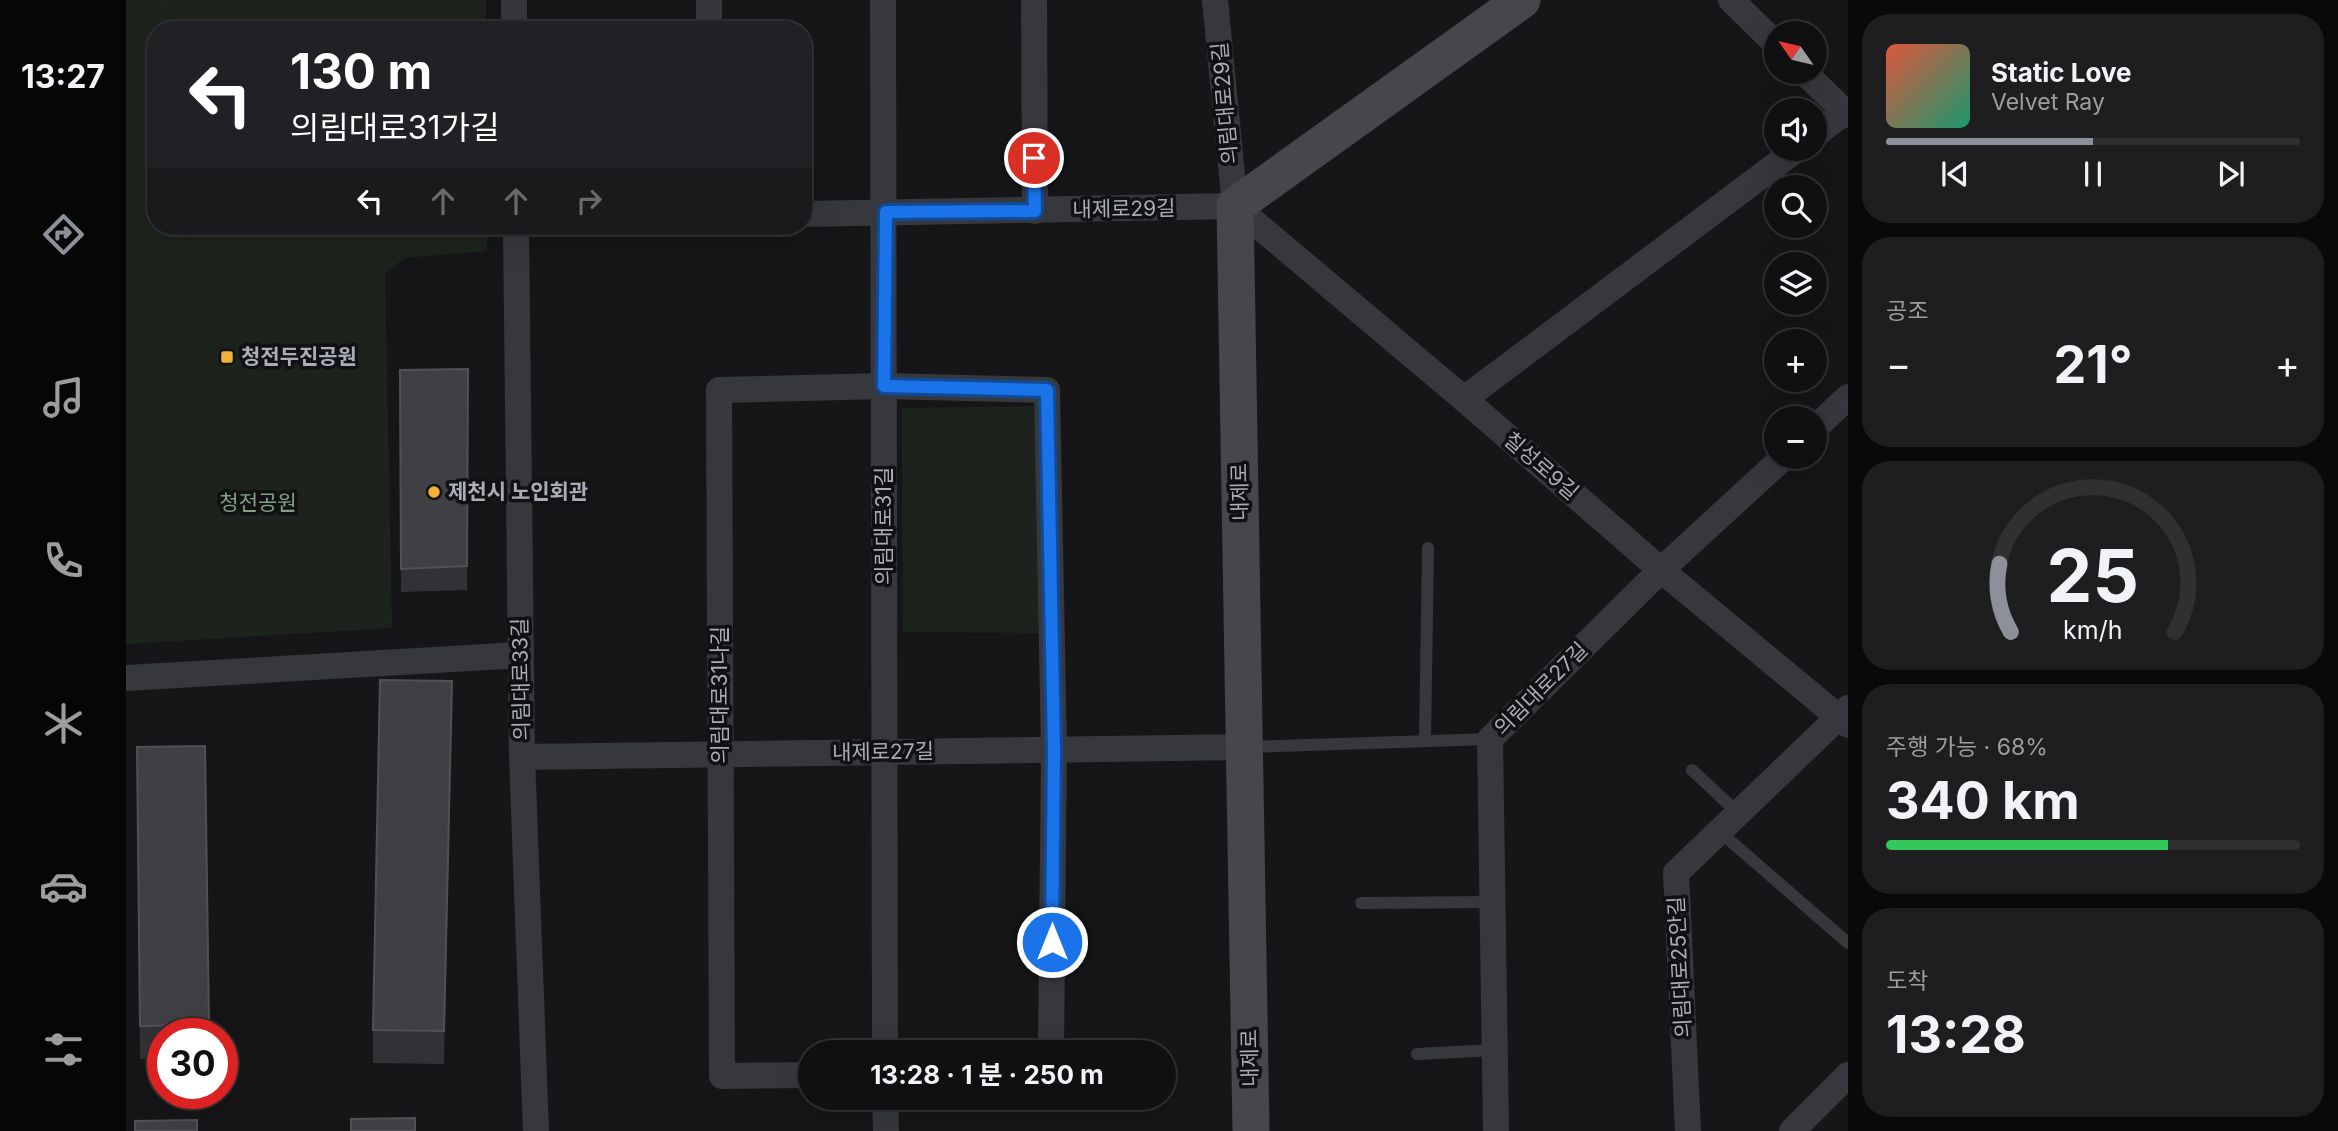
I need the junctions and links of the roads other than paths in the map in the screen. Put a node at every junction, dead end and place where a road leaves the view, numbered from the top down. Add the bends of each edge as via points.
1 (514, 0) edge
2 (709, 0) edge
3 (883, 0) edge
4 (1034, 0) edge
5 (1215, 0) edge
6 (1522, 0) edge
7 (1731, 0) edge
8 (514, 21) edge
9 (709, 21) edge
10 (1764, 32) edge
11 (1816, 84) edge
12 (1847, 114) edge
13 (1827, 127) edge
14 (1781, 161) edge
15 (1235, 206) junction
16 (1035, 211) junction
17 (886, 212) junction
18 (812, 214) edge
19 (516, 235) edge
20 (884, 386) junction
21 (1848, 397) edge
22 (1464, 399) junction
23 (1827, 417) edge
24 (1771, 469) edge
25 (1428, 548) dead end
26 (1661, 570) junction
27 (521, 655) junction
28 (126, 678) edge
29 (1845, 717) edge
30 (1490, 739) junction
31 (1424, 741) junction
32 (1244, 747) junction
33 (1054, 749) junction
34 (885, 752) junction
35 (720, 754) junction
36 (522, 757) junction
37 (1692, 770) dead end
38 (1728, 822) junction
39 (1361, 902) dead end
40 (1493, 902) junction
41 (1848, 943) edge
42 (885, 1040) edge
43 (1051, 1040) edge
44 (1495, 1051) junction
45 (1417, 1054) dead end
46 (798, 1075) edge
47 (1848, 1075) edge
48 (886, 1110) edge
49 (536, 1131) edge
50 (886, 1131) edge
51 (1251, 1131) edge
52 (1496, 1131) edge
53 (1688, 1131) edge
54 (1793, 1131) edge

1 - 8 street
2 - 9 street
3 - 17 street, 의림대로31길
4 - 16 street
5 - 15 street, 의림대로29길
6 - 15 street
7 - 10 street
11 - 12 street
12 - 13 street
14 - 22 street
15 - 16 street, 내제로29길
15 - 22 street, 칠성로9길
15 - 32 street, 내제로
16 - 17 street, 내제로29길
17 - 18 street, 내제로29길
17 - 20 street, 의림대로31길
19 - 27 street, 의림대로33길
20 - 33 street via 1047,390
20 - 34 street, 의림대로31길
20 - 35 street, 의림대로31나길 via 719,390
21 - 23 street
22 - 26 street, 칠성로9길
24 - 26 street, 의림대로27길
25 - 31 lane
26 - 29 street, 칠성로9길
26 - 30 street, 의림대로27길
27 - 28 street
27 - 36 street, 의림대로33길
29 - 38 street, 의림대로25안길
30 - 31 lane
30 - 40 street, 의림대로27길
31 - 32 lane
32 - 33 street, 내제로27길
32 - 51 street, 내제로
33 - 34 street, 내제로27길
33 - 43 street
34 - 35 street, 내제로27길
34 - 42 street, 의림대로31길
35 - 36 street, 내제로27길
35 - 46 street, 의림대로31나길 via 722,1076
36 - 49 street, 의림대로33길
37 - 38 lane
38 - 41 lane
38 - 53 street, 의림대로25안길 via 1676,873
39 - 40 lane
40 - 44 street, 의림대로27길
44 - 45 lane
44 - 52 street, 의림대로27길
47 - 54 street
48 - 50 street

